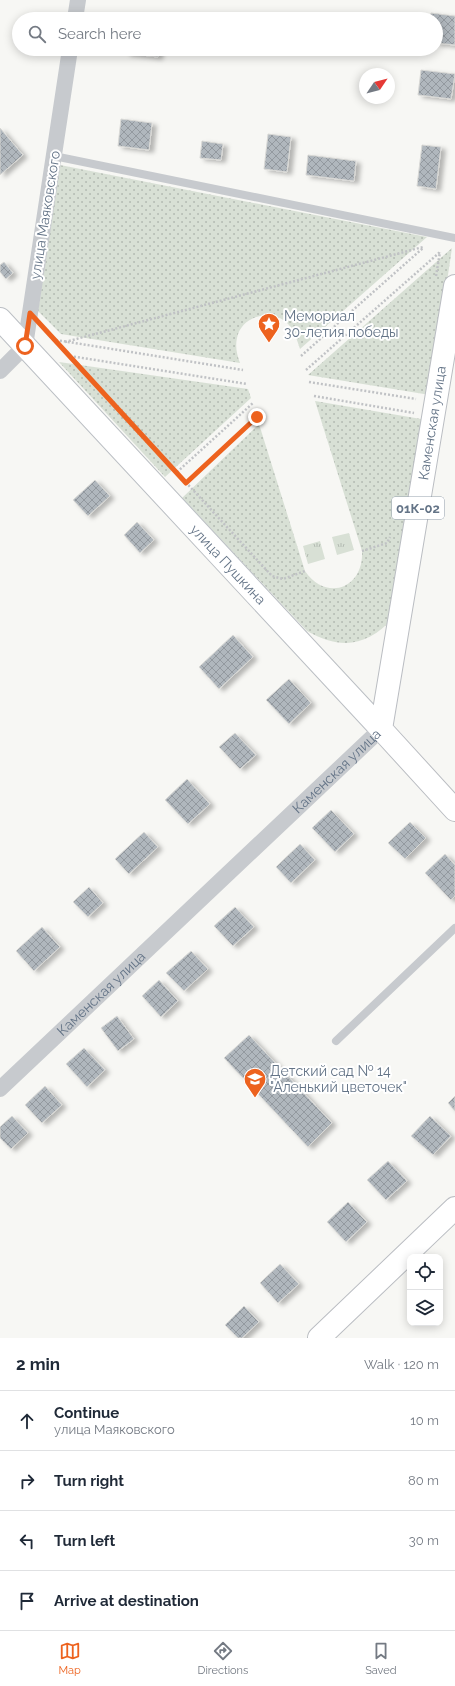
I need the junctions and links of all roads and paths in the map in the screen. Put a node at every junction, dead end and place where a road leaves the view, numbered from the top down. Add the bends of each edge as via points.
1 (78, 0) edge
2 (76, 12) edge
3 (69, 56) edge
4 (54, 156) junction
5 (438, 234) junction
6 (455, 238) edge
7 (424, 247) junction
8 (445, 248) dead end
9 (455, 286) edge
10 (30, 313) junction
11 (0, 319) edge
12 (55, 340) junction
13 (65, 342) junction
14 (25, 346) junction
15 (69, 356) junction
16 (301, 356) dead end
17 (242, 370) dead end
18 (306, 370) dead end
19 (0, 371) edge
20 (309, 382) dead end
21 (247, 384) dead end
22 (314, 396) dead end
23 (253, 404) dead end
24 (435, 409) junction
25 (257, 417) dead end
26 (177, 472) junction
27 (186, 483) junction
28 (305, 571) dead end
29 (381, 729) junction
30 (455, 810) edge
31 (455, 928) edge
32 (336, 1041) dead end
33 (0, 1089) edge
34 (455, 1208) edge
35 (319, 1338) edge

1 - 2 street
3 - 4 street, улица Маяковского
4 - 5 lane
4 - 10 street, улица Маяковского
5 - 6 lane
5 - 7 path
7 - 13 path
7 - 16 path
8 - 18 path
9 - 24 main road, Каменская улица / 01К-02
10 - 12 path
10 - 14 street, улица Маяковского
11 - 14 main road, улица Пушкина
12 - 13 path
12 - 15 path
13 - 17 path
14 - 19 street
14 - 29 main road, улица Пушкина
15 - 21 path
15 - 26 path
20 - 24 path
22 - 24 path
23 - 26 path
24 - 29 main road, Каменская улица / 01К-02
25 - 27 path
26 - 27 path
27 - 28 path via 272,576 283,579
29 - 30 main road, улица Пушкина
29 - 33 street, Каменская улица
31 - 32 lane
34 - 35 main road

